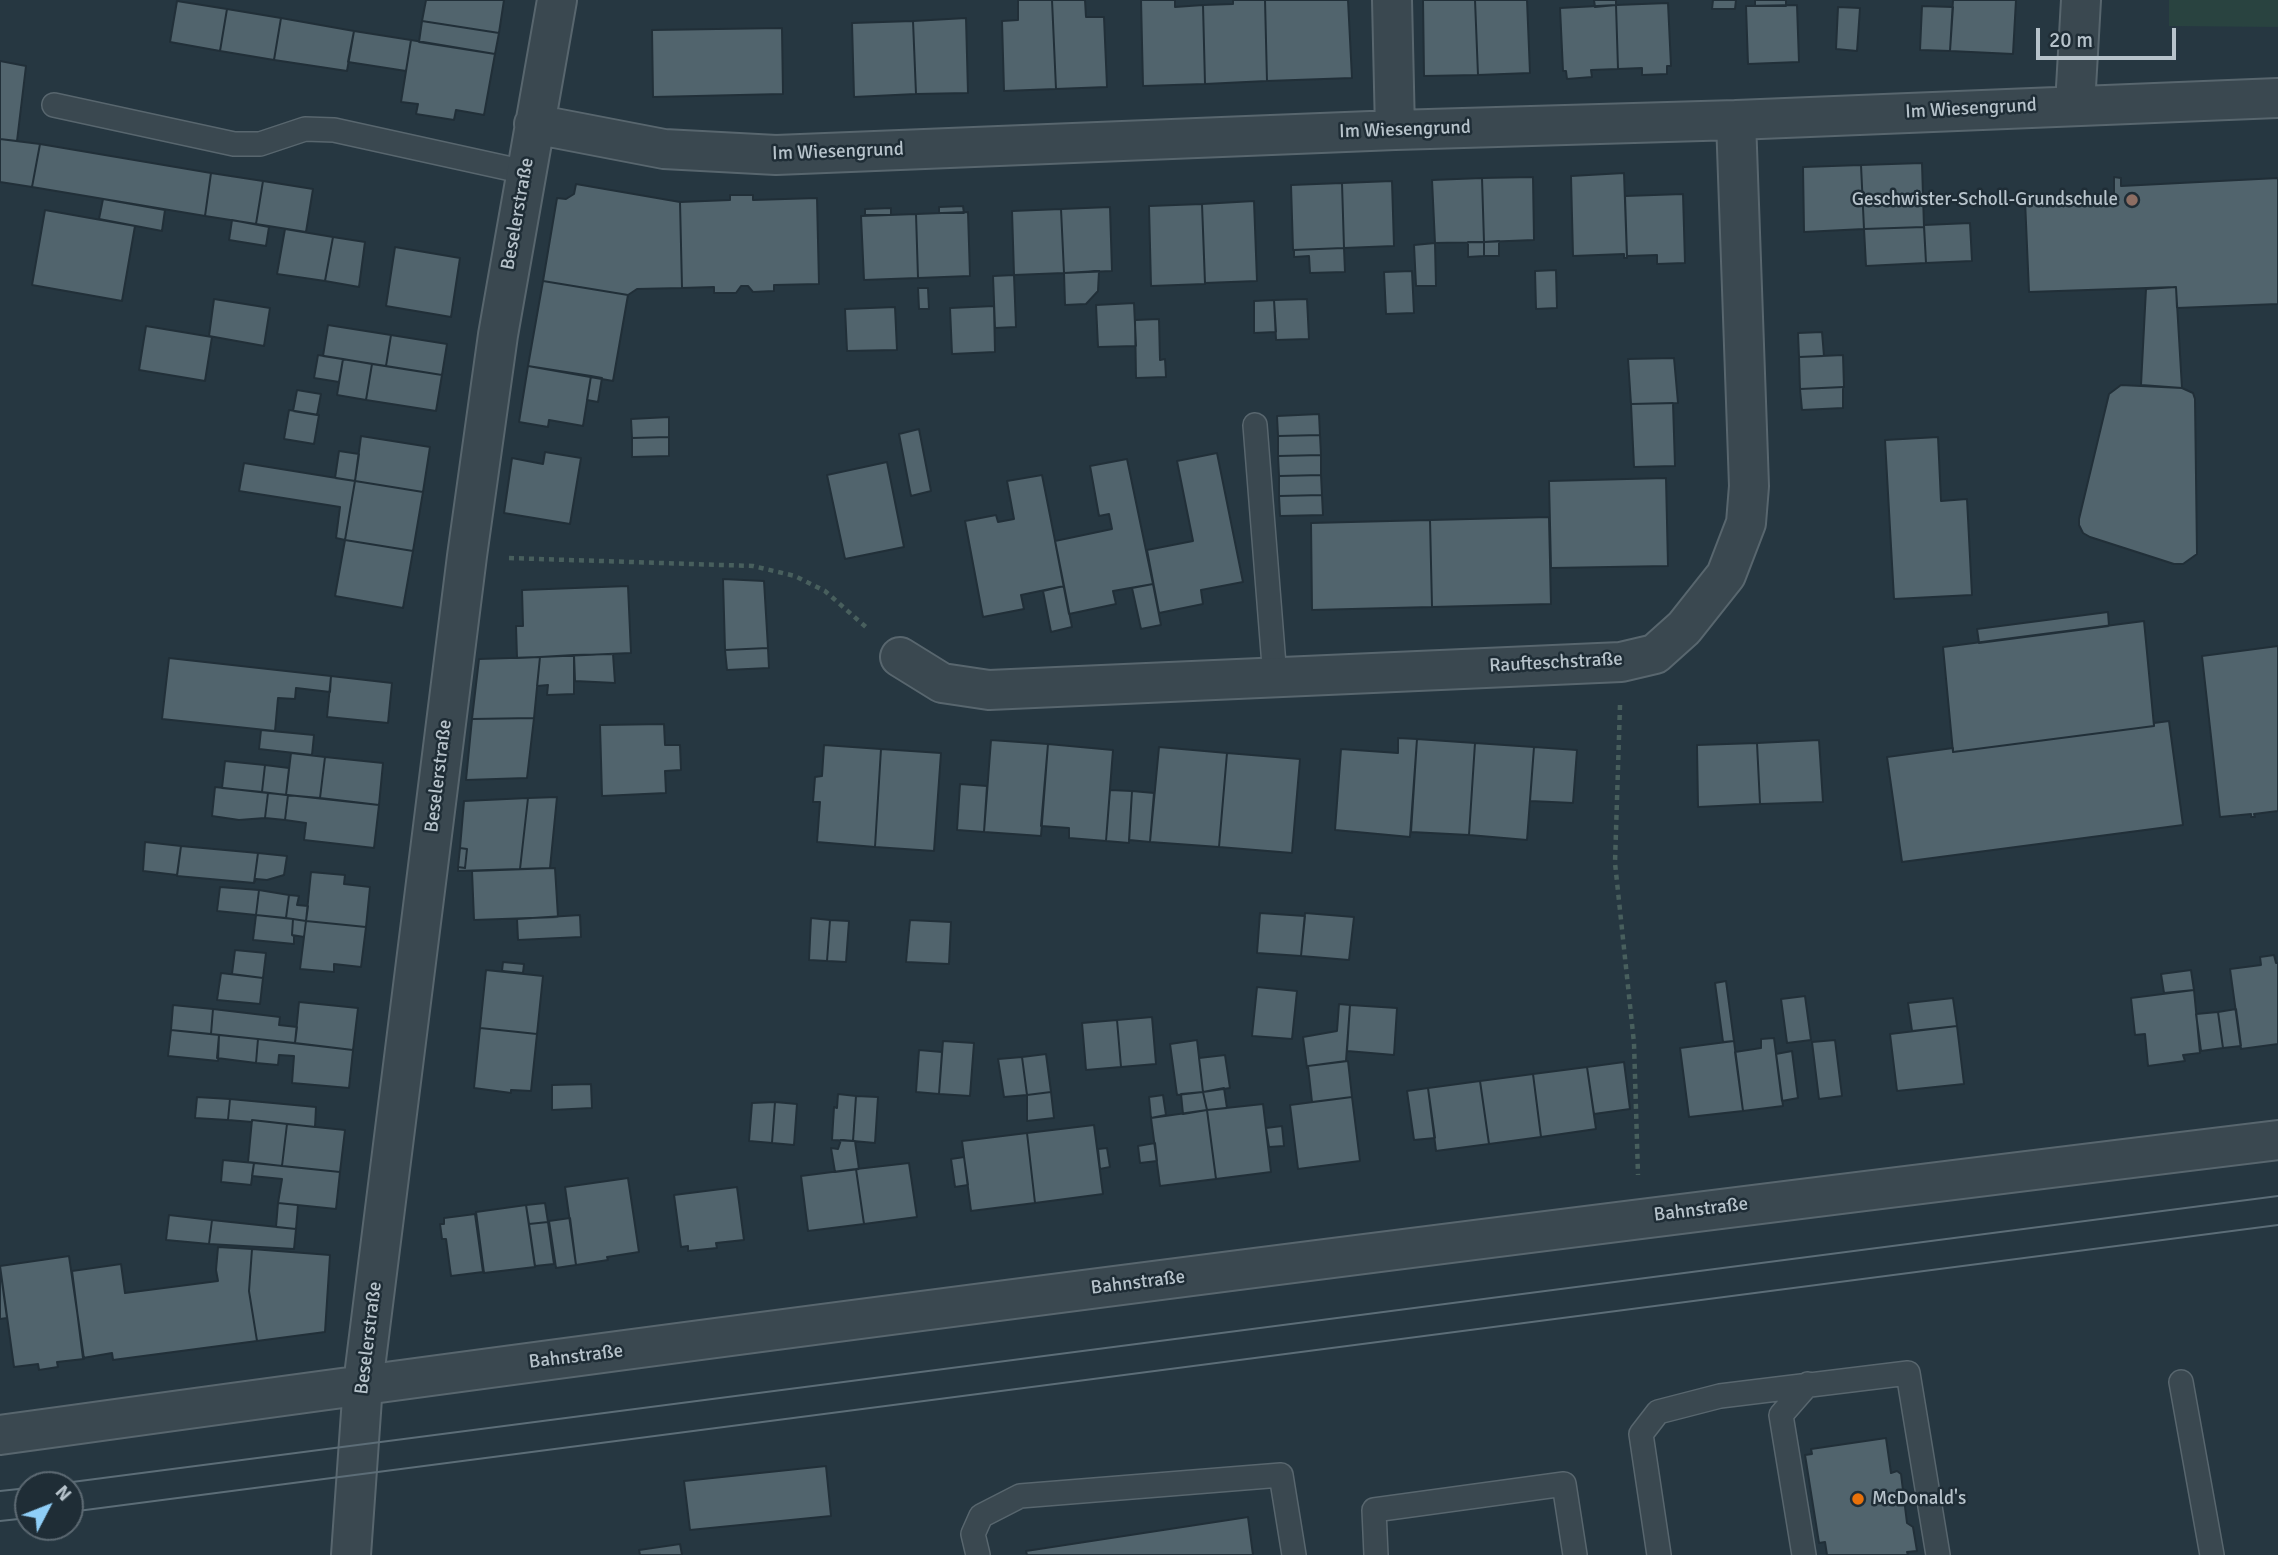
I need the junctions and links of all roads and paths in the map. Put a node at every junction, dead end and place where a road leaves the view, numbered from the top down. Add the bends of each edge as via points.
1 (557, 0) edge
2 (1392, 0) edge
3 (2081, 0) edge
4 (2278, 98) edge
5 (54, 105) dead end
6 (2075, 105) junction
7 (1736, 120) junction
8 (534, 124) junction
9 (1395, 130) junction
10 (525, 172) junction
11 (1255, 425) dead end
12 (467, 556) junction
13 (900, 657) joint
14 (1621, 662) junction
15 (1275, 677) junction
16 (2278, 1140) edge
17 (1639, 1218) junction
18 (2181, 1382) dead end
19 (363, 1384) junction
20 (1808, 1384) junction
21 (0, 1435) edge
22 (351, 1555) edge
23 (978, 1555) edge
24 (1294, 1555) edge
25 (1376, 1555) edge
26 (1576, 1555) edge
27 (1659, 1555) edge
28 (1804, 1555) edge
29 (1938, 1555) edge
30 (2212, 1555) edge

1 - 8 street, Beselerstraße
2 - 9 street
3 - 6 street
4 - 6 street, Im Wiesengrund
5 - 10 lane via 234,144 260,144 305,129 334,130
6 - 7 street, Im Wiesengrund
7 - 9 street, Im Wiesengrund
7 - 14 street, Raufteschstraße via 1749,486 1746,523 1726,575 1684,628 1655,654
8 - 9 street, Im Wiesengrund via 664,149 776,155
8 - 10 street, Beselerstraße
10 - 12 street, Beselerstraße
11 - 15 lane
12 - 13 path via 753,566 795,576 825,590
12 - 19 street, Beselerstraße
13 - 15 street, Raufteschstraße via 942,683 989,690
14 - 15 street, Raufteschstraße
14 - 17 path via 1615,863 1634,1043
16 - 17 street, Bahnstraße
17 - 19 street, Bahnstraße
18 - 30 lane
19 - 21 street, Bahnstraße
19 - 22 street, Beselerstraße
20 - 27 lane via 1728,1394 1658,1412 1641,1434
20 - 28 lane via 1782,1415
20 - 29 lane via 1908,1373
23 - 24 lane via 973,1534 981,1516 1020,1496 1281,1475
25 - 26 lane via 1374,1510 1564,1484

